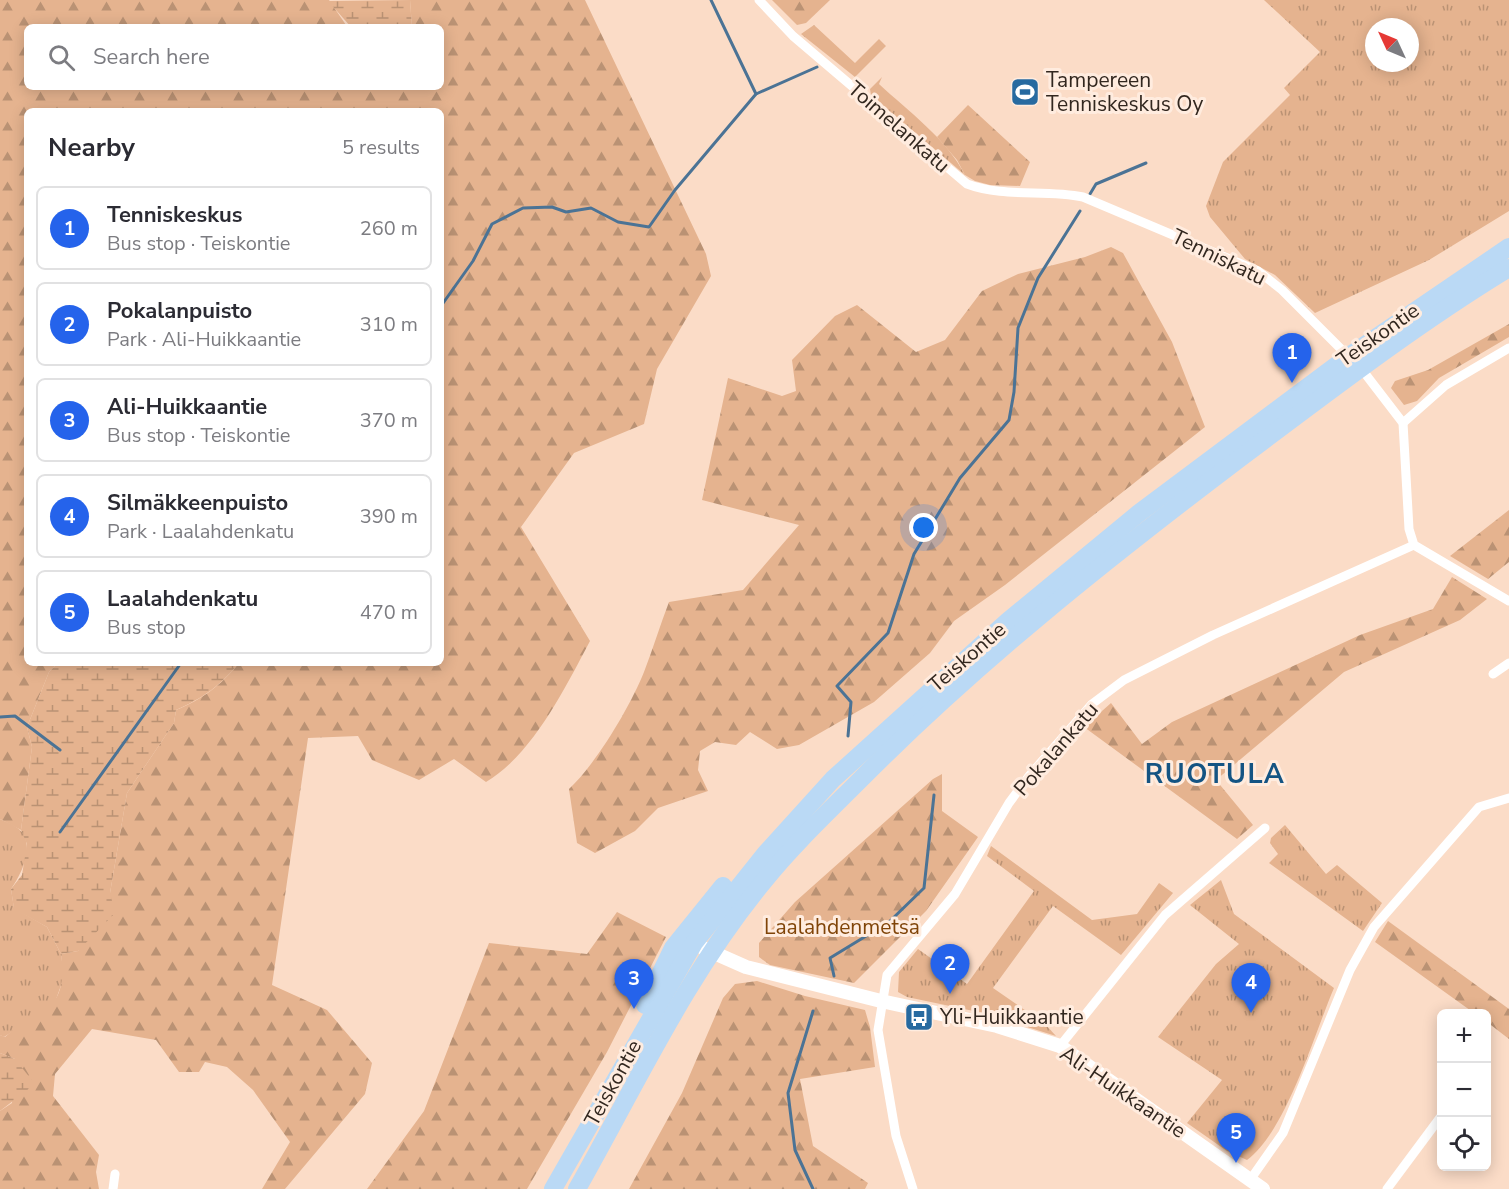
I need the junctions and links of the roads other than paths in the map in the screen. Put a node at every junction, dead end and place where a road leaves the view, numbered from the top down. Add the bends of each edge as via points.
1 (759, 0) edge
2 (1067, 194) joint
3 (1509, 247) edge
4 (1509, 268) edge
5 (1509, 348) edge
6 (1349, 356) junction
7 (1362, 369) junction
8 (1403, 423) junction
9 (1414, 545) junction
10 (1509, 601) edge
11 (1509, 663) edge
12 (1493, 674) dead end
13 (1509, 798) edge
14 (1265, 828) dead end
15 (765, 854) junction
16 (694, 943) junction
17 (711, 952) junction
18 (881, 1001) junction
19 (1060, 1046) junction
20 (632, 1049) junction
21 (1441, 1117) edge
22 (115, 1174) dead end
23 (1250, 1180) junction
24 (113, 1189) edge
25 (553, 1189) edge
26 (577, 1189) edge
27 (913, 1189) edge
28 (1263, 1189) edge
29 (1387, 1189) edge

1 - 2 street, Toimelankatu via 793,36 967,184 981,189
2 - 6 street, Tenniskatu via 1120,212 1258,271
3 - 6 highway, Teiskontie
4 - 7 highway, Teiskontie
5 - 8 street via 1446,385
6 - 7 street
6 - 15 highway, Teiskontie via 1185,477 1049,585 849,764
7 - 8 street
7 - 17 highway, Teiskontie via 1166,514 953,691 812,827 763,882
8 - 9 street via 1409,529
9 - 10 street
9 - 18 street, Pokalankatu via 1213,635 1124,680 1092,704 1009,803 942,912 893,965
11 - 12 street
13 - 23 street via 1479,807 1374,927 1350,970 1283,1133
14 - 19 street via 1165,915
15 - 16 highway, Teiskontie
15 - 20 highway via 738,870 673,948 633,1032
16 - 17 street, Ali-Huikkaantie
16 - 20 highway, Teiskontie
17 - 18 street, Ali-Huikkaantie via 746,967
17 - 26 highway, Teiskontie
18 - 19 street, Ali-Huikkaantie via 997,1026
18 - 27 street via 878,1030 890,1108 900,1155
19 - 23 street, Ali-Huikkaantie
20 - 25 highway, Teiskontie
21 - 29 street
22 - 24 street
23 - 28 street, Ali-Huikkaantie

